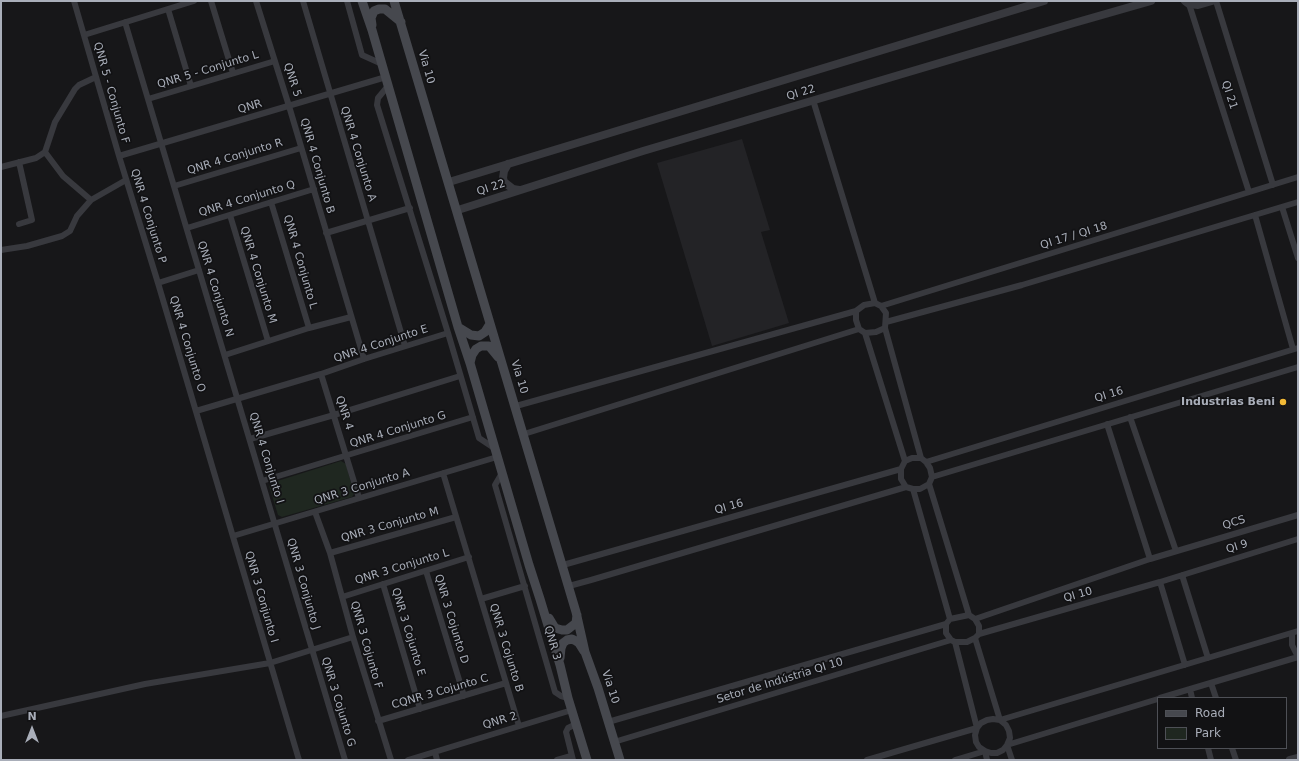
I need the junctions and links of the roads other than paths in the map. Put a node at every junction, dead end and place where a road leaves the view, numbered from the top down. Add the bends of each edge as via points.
1 (74, 1) edge
2 (194, 1) edge
3 (211, 1) edge
4 (256, 1) edge
5 (303, 1) edge
6 (347, 1) edge
7 (362, 1) edge
8 (394, 1) edge
9 (1044, 1) edge
10 (1151, 1) edge
11 (1212, 1) edge
12 (1216, 1) edge
13 (1187, 2) edge
14 (168, 9) junction
15 (125, 22) junction
16 (400, 22) junction
17 (372, 30) junction
18 (84, 35) junction
19 (275, 61) junction
20 (382, 64) junction
21 (233, 73) junction
22 (96, 77) junction
23 (387, 81) junction
24 (191, 86) junction
25 (330, 94) junction
26 (148, 99) junction
27 (813, 100) junction
28 (289, 106) junction
29 (161, 144) junction
30 (301, 148) junction
31 (45, 152) junction
32 (119, 156) junction
33 (19, 162) junction
34 (508, 164) junction
35 (1, 167) edge
36 (1298, 177) edge
37 (126, 180) junction
38 (449, 182) junction
39 (1273, 185) junction
40 (174, 186) junction
41 (314, 189) junction
42 (519, 190) junction
43 (1249, 192) junction
44 (91, 200) junction
45 (271, 202) junction
46 (1298, 202) edge
47 (1282, 207) junction
48 (410, 208) junction
49 (458, 210) junction
50 (230, 215) junction
51 (1255, 215) junction
52 (368, 220) junction
53 (19, 224) dead end
54 (187, 228) junction
55 (326, 233) junction
56 (1, 250) edge
57 (1298, 258) edge
58 (199, 270) junction
59 (158, 283) junction
60 (874, 303) junction
61 (881, 306) junction
62 (856, 311) junction
63 (351, 316) junction
64 (490, 324) junction
65 (885, 325) junction
66 (458, 327) junction
67 (309, 328) junction
68 (859, 329) junction
69 (448, 333) junction
70 (866, 333) junction
71 (268, 342) junction
72 (405, 346) junction
73 (1296, 348) edge
74 (225, 355) junction
75 (364, 359) junction
76 (502, 362) junction
77 (470, 363) junction
78 (1298, 367) edge
79 (321, 374) junction
80 (460, 376) junction
81 (238, 399) junction
82 (516, 406) junction
83 (196, 410) junction
84 (334, 416) junction
85 (473, 417) junction
86 (1130, 417) junction
87 (1107, 424) junction
88 (524, 434) junction
89 (250, 439) junction
90 (496, 453) junction
91 (347, 456) junction
92 (921, 458) junction
93 (905, 462) junction
94 (926, 462) junction
95 (901, 468) junction
96 (443, 473) junction
97 (502, 473) junction
98 (932, 477) junction
99 (262, 481) junction
100 (929, 484) junction
101 (906, 487) junction
102 (913, 489) junction
103 (359, 498) junction
104 (315, 512) junction
105 (1298, 515) edge
106 (456, 517) junction
107 (275, 524) junction
108 (233, 536) junction
109 (1298, 539) edge
110 (1176, 551) junction
111 (330, 553) junction
112 (468, 557) junction
113 (1150, 559) junction
114 (563, 565) junction
115 (426, 571) junction
116 (1182, 575) junction
117 (1160, 582) junction
118 (383, 584) junction
119 (525, 586) junction
120 (569, 586) junction
121 (342, 597) junction
122 (540, 599) junction
123 (481, 600) junction
124 (576, 612) junction
125 (969, 615) junction
126 (975, 619) junction
127 (948, 621) junction
128 (1295, 632) edge
129 (977, 636) junction
130 (353, 637) junction
131 (953, 641) junction
132 (312, 650) junction
133 (585, 652) junction
134 (1298, 657) edge
135 (1208, 658) junction
136 (270, 663) junction
137 (560, 665) junction
138 (1185, 665) junction
139 (506, 683) junction
140 (1211, 683) junction
141 (1190, 689) junction
142 (464, 696) junction
143 (1162, 697) edge
144 (1192, 697) edge
145 (1216, 697) edge
146 (568, 698) junction
147 (1157, 699) edge
148 (420, 708) junction
149 (572, 710) junction
150 (1, 716) edge
151 (1000, 720) junction
152 (378, 721) junction
153 (608, 722) junction
154 (576, 724) junction
155 (519, 726) junction
156 (977, 728) junction
157 (614, 742) junction
158 (1007, 745) junction
159 (1208, 749) edge
160 (1232, 749) edge
161 (985, 751) junction
162 (435, 752) junction
163 (572, 758) edge
164 (1298, 758) edge
165 (1235, 759) edge
166 (299, 760) edge
167 (345, 760) edge
168 (390, 760) edge
169 (408, 760) edge
170 (438, 760) edge
171 (557, 760) edge
172 (587, 760) edge
173 (620, 760) edge
174 (867, 760) edge
175 (955, 760) edge
176 (987, 760) edge
177 (1012, 760) edge
178 (1211, 760) edge
179 (1290, 760) edge

1 - 18 street
2 - 14 street
3 - 21 street
4 - 19 street, QNR 5
5 - 25 street, QNR 4 Conjunto A
6 - 20 street via 362,55
7 - 17 main road
8 - 16 main road, Via 10
9 - 34 street
10 - 27 street, QI 22
11 - 13 street via 1198,5
12 - 39 street, QI 21
13 - 43 street, QI 21
14 - 15 street
14 - 24 street
15 - 18 street
15 - 26 street
16 - 17 main road via 385,9 379,9 374,11 371,18
16 - 38 main road, Via 10
17 - 20 main road
18 - 22 street, QNR 5 - Conjunto F
19 - 21 street, QNR 5 - Conjunto L
19 - 28 street, QNR 5
20 - 23 main road
21 - 24 street, QNR 5 - Conjunto L
22 - 31 street via 75,89 55,122
22 - 32 street, QNR 5 - Conjunto F
23 - 25 street, QNR
23 - 48 street via 377,105
23 - 66 main road
24 - 26 street, QNR 5 - Conjunto L
25 - 28 street, QNR
25 - 52 street, QNR 4 Conjunto A
26 - 29 street
27 - 42 street, QI 22
27 - 60 street
28 - 29 street, QNR
28 - 30 street, QNR 4 Conjunto B
29 - 32 street, QNR
29 - 40 street
30 - 40 street, QNR 4 Conjunto R
30 - 41 street, QNR 4 Conjunto B
31 - 33 street via 36,158
31 - 44 street via 64,176
32 - 37 street, QNR 4 Conjunto P
33 - 35 street
33 - 53 street via 32,220
34 - 38 street
34 - 42 street via 504,171 504,182
36 - 39 street, QI 17 / QI 18
37 - 44 street
37 - 59 street, QNR 4 Conjunto P
38 - 49 main road, Via 10
39 - 43 street, QI 17 / QI 18
40 - 54 street
41 - 45 street, QNR 4 Conjunto Q
41 - 55 street, QNR 4 Conjunto B
42 - 49 street, QI 22
43 - 61 street, QI 17 / QI 18
44 - 56 street via 66,234 27,246
45 - 50 street, QNR 4 Conjunto Q
45 - 67 street, QNR 4 Conjunto L
46 - 47 street
47 - 51 street
47 - 57 street
48 - 52 street
48 - 69 street
49 - 64 main road, Via 10
50 - 54 street, QNR 4 Conjunto Q
50 - 71 street, QNR 4 Conjunto M
51 - 65 street
51 - 73 street
52 - 55 street
52 - 72 street, QNR 4 Conjunto A
54 - 58 street, QNR 4 Conjunto N
55 - 63 street, QNR 4 Conjunto B
58 - 59 street
58 - 74 street, QNR 4 Conjunto N
59 - 83 street, QNR 4 Conjunto O
60 - 61 street
60 - 62 street via 864,305
61 - 65 street via 886,313
62 - 68 street
62 - 82 street
63 - 67 street
63 - 75 street, QNR 4 Conjunto B
64 - 66 main road via 479,336 471,335
64 - 76 main road, Via 10
65 - 70 street via 876,332
65 - 92 street
66 - 77 main road
67 - 71 street
68 - 70 street
68 - 88 street
69 - 72 street, QNR 4 Conjunto E
69 - 80 street
70 - 93 street
71 - 74 street
72 - 75 street, QNR 4 Conjunto E
73 - 94 street, QI 16
74 - 81 street
75 - 79 street, QNR 4 Conjunto E
76 - 77 main road via 491,349 481,346 472,355
76 - 82 main road, Via 10
77 - 90 main road
78 - 86 street
79 - 81 street
79 - 84 street, QNR 4
80 - 84 street
80 - 85 street
81 - 83 street
81 - 89 street, QNR 4 Conjunto I
82 - 88 main road, Via 10
83 - 108 street
84 - 89 street
84 - 91 street, QNR 4
85 - 90 street via 479,438
85 - 91 street, QNR 4 Conjunto G
86 - 87 street
86 - 110 street
87 - 98 street
87 - 113 street
88 - 114 main road, Via 10
89 - 99 street, QNR 4 Conjunto I
90 - 96 street, QNR 3 Conjunto A
90 - 97 main road
91 - 99 street
91 - 103 street, QNR 4 Conjunto G
92 - 93 street via 912,458
92 - 94 street
93 - 95 street
94 - 98 street
95 - 101 street via 901,479
95 - 114 street, QI 16
96 - 103 street, QNR 3 Conjunto A
96 - 106 street, QNR 3 Conjunto M
97 - 119 street, QNR 3 via 495,485
97 - 122 main road
98 - 100 street
99 - 107 street, QNR 4 Conjunto I
100 - 102 street via 920,489
100 - 125 street
101 - 102 street
101 - 120 street
102 - 127 street
103 - 104 street, QNR 3 Conjunto A
104 - 107 street, QNR 3 Conjunto A
104 - 111 street
105 - 110 street, QCS
106 - 111 street, QNR 3 Conjunto M
106 - 112 street, QNR 3 Conjunto M
107 - 108 street, QNR 3 Conjunto A
107 - 132 street, QNR 3 Conjunto J
108 - 136 street, QNR 3 Conjunto I
109 - 116 street, QI 9
110 - 113 street, QCS
111 - 121 street
112 - 115 street, QNR 3 Conjunto L
112 - 123 street, QNR 3 Conjunto M
113 - 126 street, QCS
114 - 120 main road, Via 10
115 - 118 street, QNR 3 Conjunto L
115 - 142 street, QNR 3 Cojunto D
116 - 117 street, QI 10
116 - 135 street
117 - 129 street, QI 10
117 - 138 street
118 - 121 street, QNR 3 Conjunto L
118 - 148 street, QNR 3 Cojunto E
119 - 123 street
119 - 146 street, QNR 3 via 555,692
120 - 124 main road, Via 10
121 - 130 street, QNR 3 Cojunto F
122 - 124 main road via 551,622 558,630 572,627 576,623
122 - 137 main road
123 - 139 street, QNR 3 Cojunto B
124 - 133 main road, Via 10
125 - 126 street
125 - 127 street
126 - 129 street via 979,626
127 - 131 street via 946,633
127 - 153 street
128 - 134 street via 1292,645
128 - 135 street
129 - 131 street via 967,642
129 - 151 street
130 - 132 street
130 - 152 street, QNR 3 Cojunto F
131 - 156 street
131 - 157 street, Setor de Indústria QI 10
132 - 136 street
132 - 167 street, QNR 3 Cojunto G
133 - 137 main road via 579,643 567,640 561,648
133 - 153 main road, Via 10
134 - 140 street
135 - 138 street
136 - 150 street via 145,684
136 - 166 street, QNR 3 Conjunto I
137 - 146 main road
138 - 151 street
139 - 142 street, CQNR 3 Cojunto C
139 - 155 street, QNR 3 Cojunto B
140 - 141 street
140 - 145 street
141 - 143 street
141 - 144 street
142 - 148 street, CQNR 3 Cojunto C
146 - 149 main road
147 - 158 street
148 - 152 street, CQNR 3 Cojunto C
149 - 154 main road
149 - 155 street, QNR 2
151 - 156 street via 987,720
151 - 158 street via 1009,731
152 - 168 street
153 - 157 main road, Via 10
154 - 163 street via 566,732
154 - 172 main road
155 - 162 street, QNR 2
156 - 161 street via 976,742
156 - 174 street
157 - 173 main road, Via 10
158 - 161 street via 997,752
158 - 177 street
159 - 178 street
160 - 165 street
161 - 175 street
161 - 176 street
162 - 169 street, QNR 2
162 - 170 street
163 - 171 street
164 - 179 street

